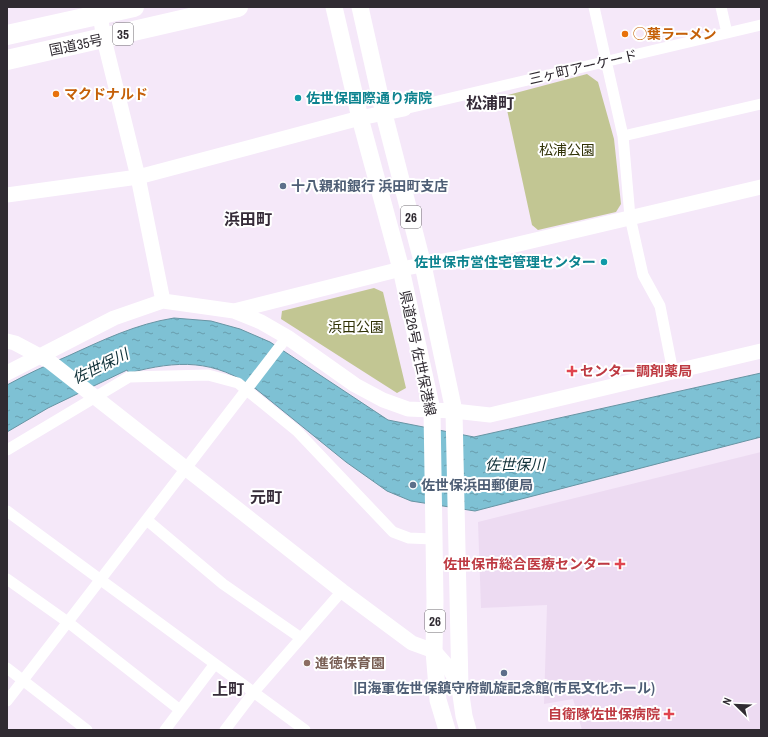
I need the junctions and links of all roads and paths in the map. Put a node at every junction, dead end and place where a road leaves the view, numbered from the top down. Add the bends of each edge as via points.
1 (134, 7) edge
2 (238, 7) edge
3 (334, 7) edge
4 (360, 7) edge
5 (594, 7) edge
6 (721, 7) edge
7 (100, 11) edge
8 (761, 25) edge
9 (727, 33) junction
10 (7, 35) edge
11 (104, 39) junction
12 (7, 60) edge
13 (607, 61) junction
14 (761, 104) edge
15 (404, 109) joint
16 (384, 114) junction
17 (360, 118) junction
18 (623, 136) junction
19 (138, 177) junction
20 (761, 187) edge
21 (7, 195) edge
22 (630, 217) junction
23 (423, 265) junction
24 (401, 269) junction
25 (163, 301) junction
26 (234, 310) junction
27 (7, 341) edge
28 (283, 342) junction
29 (761, 351) edge
30 (44, 358) junction
31 (673, 372) junction
32 (7, 373) edge
33 (248, 387) junction
34 (93, 395) junction
35 (432, 410) junction
36 (454, 411) junction
37 (7, 450) edge
38 (187, 469) junction
39 (7, 511) edge
40 (456, 518) junction
41 (148, 521) junction
42 (433, 539) junction
43 (7, 579) edge
44 (101, 581) junction
45 (342, 591) junction
46 (458, 600) junction
47 (69, 623) junction
48 (301, 638) junction
49 (434, 651) junction
50 (214, 665) junction
51 (7, 668) edge
52 (449, 668) junction
53 (24, 680) junction
54 (460, 688) junction
55 (253, 694) junction
56 (7, 701) edge
57 (180, 710) junction
58 (446, 726) edge
59 (87, 730) edge
60 (165, 730) edge
61 (225, 730) edge
62 (305, 730) edge
63 (468, 730) edge

1 - 7 highway, 国道35号 / 35
2 - 11 highway, 国道35号 / 35
3 - 17 main road, 県道26号 佐世保港線 / 26
4 - 16 main road, 県道26号 佐世保港線 / 26
5 - 13 street
6 - 9 street
7 - 10 highway, 国道35号 / 35
7 - 11 street
8 - 9 street, 三ヶ町アーケード
9 - 13 street, 三ヶ町アーケード
11 - 12 highway, 国道35号 / 35
11 - 19 street
13 - 15 street, 三ヶ町アーケード
13 - 18 street
14 - 18 street
15 - 16 street
16 - 17 street
16 - 23 main road, 県道26号 佐世保港線 / 26
17 - 19 street
17 - 24 main road, 県道26号 佐世保港線 / 26
18 - 22 street
19 - 21 street
19 - 25 street
20 - 22 street
22 - 23 street
22 - 31 street via 643,275 660,306
23 - 24 street
23 - 36 main road, 県道26号 佐世保港線 / 26
24 - 26 street
24 - 35 main road, 県道26号 佐世保港線 / 26
25 - 26 street
25 - 30 street via 114,318
26 - 28 street via 261,322
27 - 30 street via 15,342
28 - 33 street
28 - 35 street via 383,400 408,409
29 - 31 street
30 - 32 street
30 - 34 street
31 - 36 street via 490,416
33 - 34 street via 208,375 129,377
33 - 38 street
33 - 42 street via 297,432 393,532 409,538
34 - 37 street
34 - 38 street
35 - 36 street
35 - 42 main road, 県道26号 佐世保港線 / 26
36 - 40 main road, 県道26号 佐世保港線 / 26
38 - 41 street
38 - 45 street
39 - 44 street
40 - 46 main road, 県道26号 佐世保港線 / 26
40 - 49 main road via 449,538 443,607 444,636
41 - 44 street
41 - 48 street via 223,584
42 - 49 main road, 県道26号 佐世保港線 / 26
43 - 47 street
44 - 47 street
44 - 50 street
45 - 48 street
45 - 49 street via 412,643
46 - 52 main road via 449,617
46 - 54 main road, 県道26号 佐世保港線 / 26
47 - 53 street
47 - 57 street
48 - 55 street
49 - 52 street
49 - 58 main road, 県道26号 佐世保港線 / 26 via 438,700
50 - 55 street
50 - 57 street
51 - 53 street
52 - 54 street
52 - 58 main road
53 - 56 street
53 - 59 street
54 - 63 main road, 県道26号 佐世保港線 / 26
55 - 61 street
55 - 62 street
57 - 60 street

